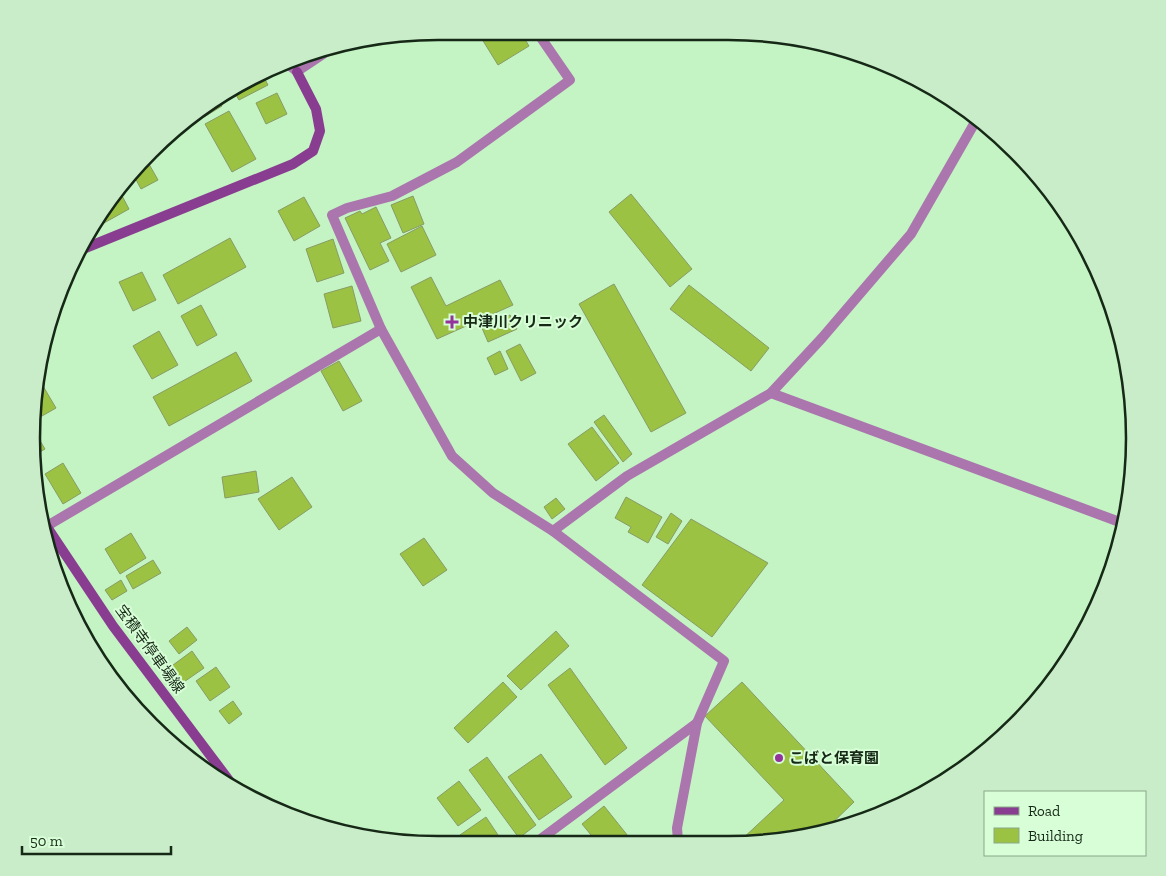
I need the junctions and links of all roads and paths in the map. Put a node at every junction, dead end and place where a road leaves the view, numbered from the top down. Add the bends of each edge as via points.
1 (542, 40) edge
2 (316, 59) edge
3 (291, 68) edge
4 (297, 72) junction
5 (973, 125) edge
6 (89, 247) edge
7 (381, 329) junction
8 (771, 393) junction
9 (49, 521) edge
10 (1117, 521) edge
11 (553, 531) junction
12 (55, 546) edge
13 (697, 723) junction
14 (224, 773) edge
15 (545, 836) edge
16 (678, 836) edge

1 - 7 street via 570,80 457,162 392,196 332,215
2 - 4 lane
3 - 4 lane
4 - 6 street via 316,109 320,131 313,151 293,164
5 - 8 street via 911,234
7 - 9 street
7 - 11 street via 452,456 493,493
8 - 10 street
8 - 11 street via 628,476
11 - 13 street via 724,661
12 - 14 street, 宝積寺停車場線
13 - 15 street
13 - 16 street

